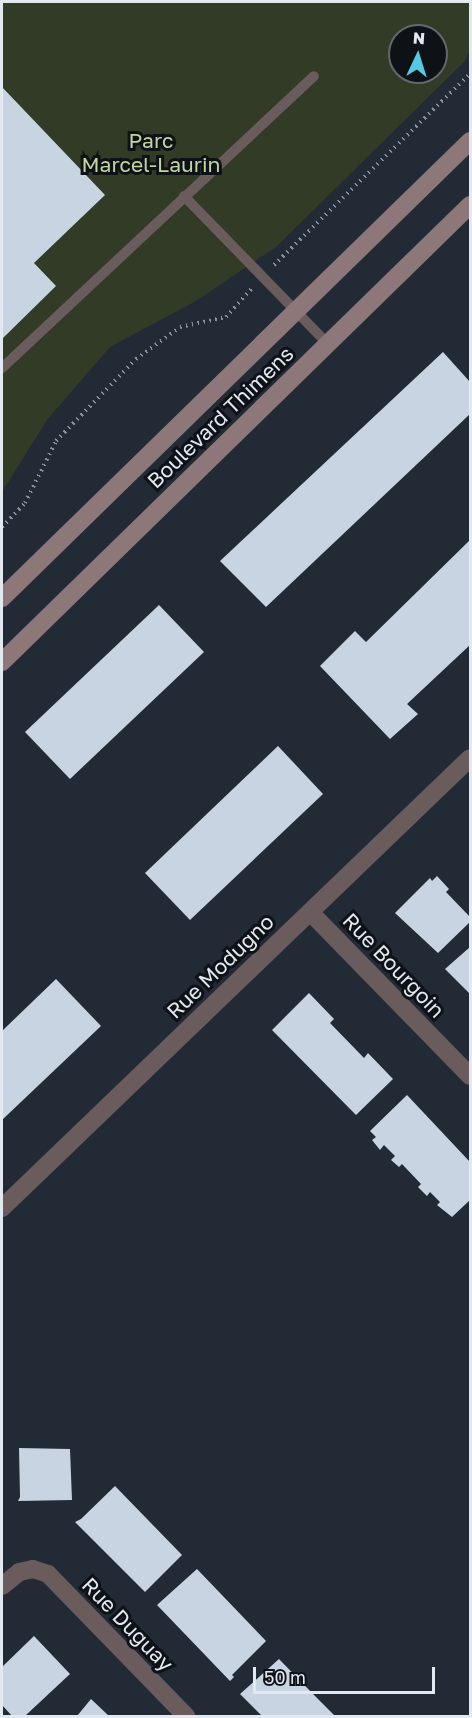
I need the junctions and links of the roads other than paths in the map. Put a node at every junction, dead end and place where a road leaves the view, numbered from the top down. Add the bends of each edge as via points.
1 (314, 76) dead end
2 (471, 141) edge
3 (184, 196) junction
4 (471, 205) edge
5 (296, 310) junction
6 (327, 343) junction
7 (2, 368) edge
8 (2, 598) edge
9 (2, 662) edge
10 (471, 758) edge
11 (310, 912) junction
12 (471, 1076) edge
13 (2, 1208) edge
14 (2, 1586) edge
15 (186, 1716) edge

1 - 3 lane
2 - 5 street, Boulevard Thimens
3 - 5 lane
3 - 7 lane
4 - 6 street, Boulevard Thimens
5 - 6 lane
5 - 8 street, Boulevard Thimens
6 - 9 street, Boulevard Thimens
10 - 11 street, Rue Modugno
11 - 12 street, Rue Bourgoin
11 - 13 street, Rue Modugno
14 - 15 street, Rue Duguay via 19,1572 33,1569 48,1574

